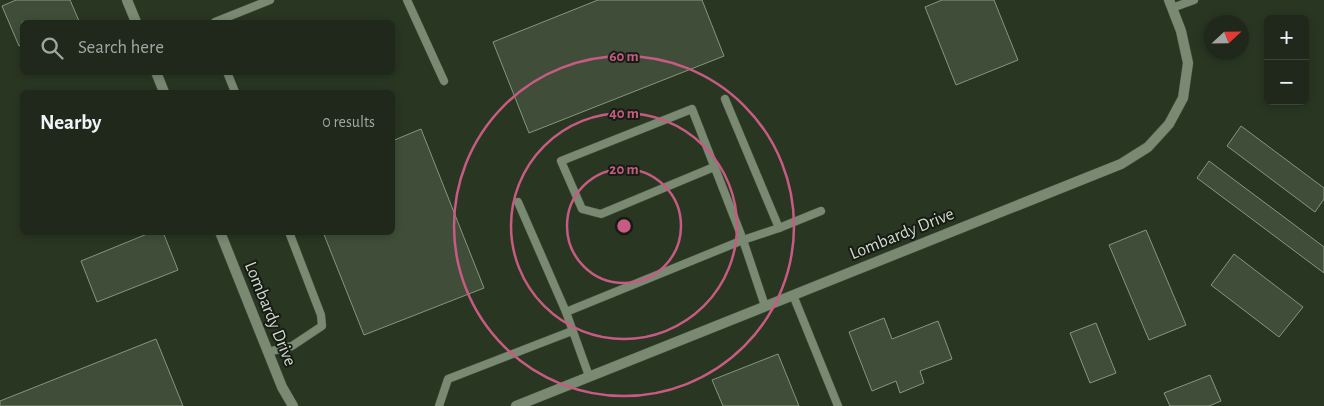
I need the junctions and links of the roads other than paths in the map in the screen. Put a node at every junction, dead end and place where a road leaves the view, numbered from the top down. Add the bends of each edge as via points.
1 (127, 0) edge
2 (270, 0) edge
3 (407, 0) edge
4 (1194, 0) edge
5 (1170, 4) edge
6 (135, 20) edge
7 (220, 20) edge
8 (157, 75) edge
9 (228, 75) edge
10 (444, 81) dead end
11 (163, 90) edge
12 (234, 90) edge
13 (725, 99) dead end
14 (714, 166) junction
15 (518, 202) dead end
16 (821, 211) dead end
17 (779, 228) junction
18 (221, 235) edge
19 (290, 235) edge
20 (743, 240) junction
21 (794, 295) junction
22 (765, 306) junction
23 (566, 312) junction
24 (572, 331) junction
25 (268, 352) junction
26 (589, 376) junction
27 (293, 406) edge
28 (439, 406) edge
29 (516, 406) edge
30 (838, 406) edge

1 - 6 street
2 - 7 lane
3 - 10 lane
4 - 5 lane
5 - 21 street, Lombardy Drive via 1181,31 1188,63 1183,98 1169,124 1148,147 1121,164
8 - 11 street
9 - 12 lane
13 - 17 lane
14 - 14 lane via 692,109 561,161 582,210 601,214
14 - 20 lane
15 - 23 lane
16 - 17 lane
17 - 20 lane
18 - 25 street, Lombardy Drive
19 - 25 lane via 321,315 322,326 292,346
20 - 22 lane
20 - 23 lane
21 - 22 street, Lombardy Drive
21 - 30 lane
22 - 26 street, Lombardy Drive
23 - 24 lane
24 - 26 lane
24 - 28 lane via 448,379
25 - 27 street, Lombardy Drive
26 - 29 street, Lombardy Drive

